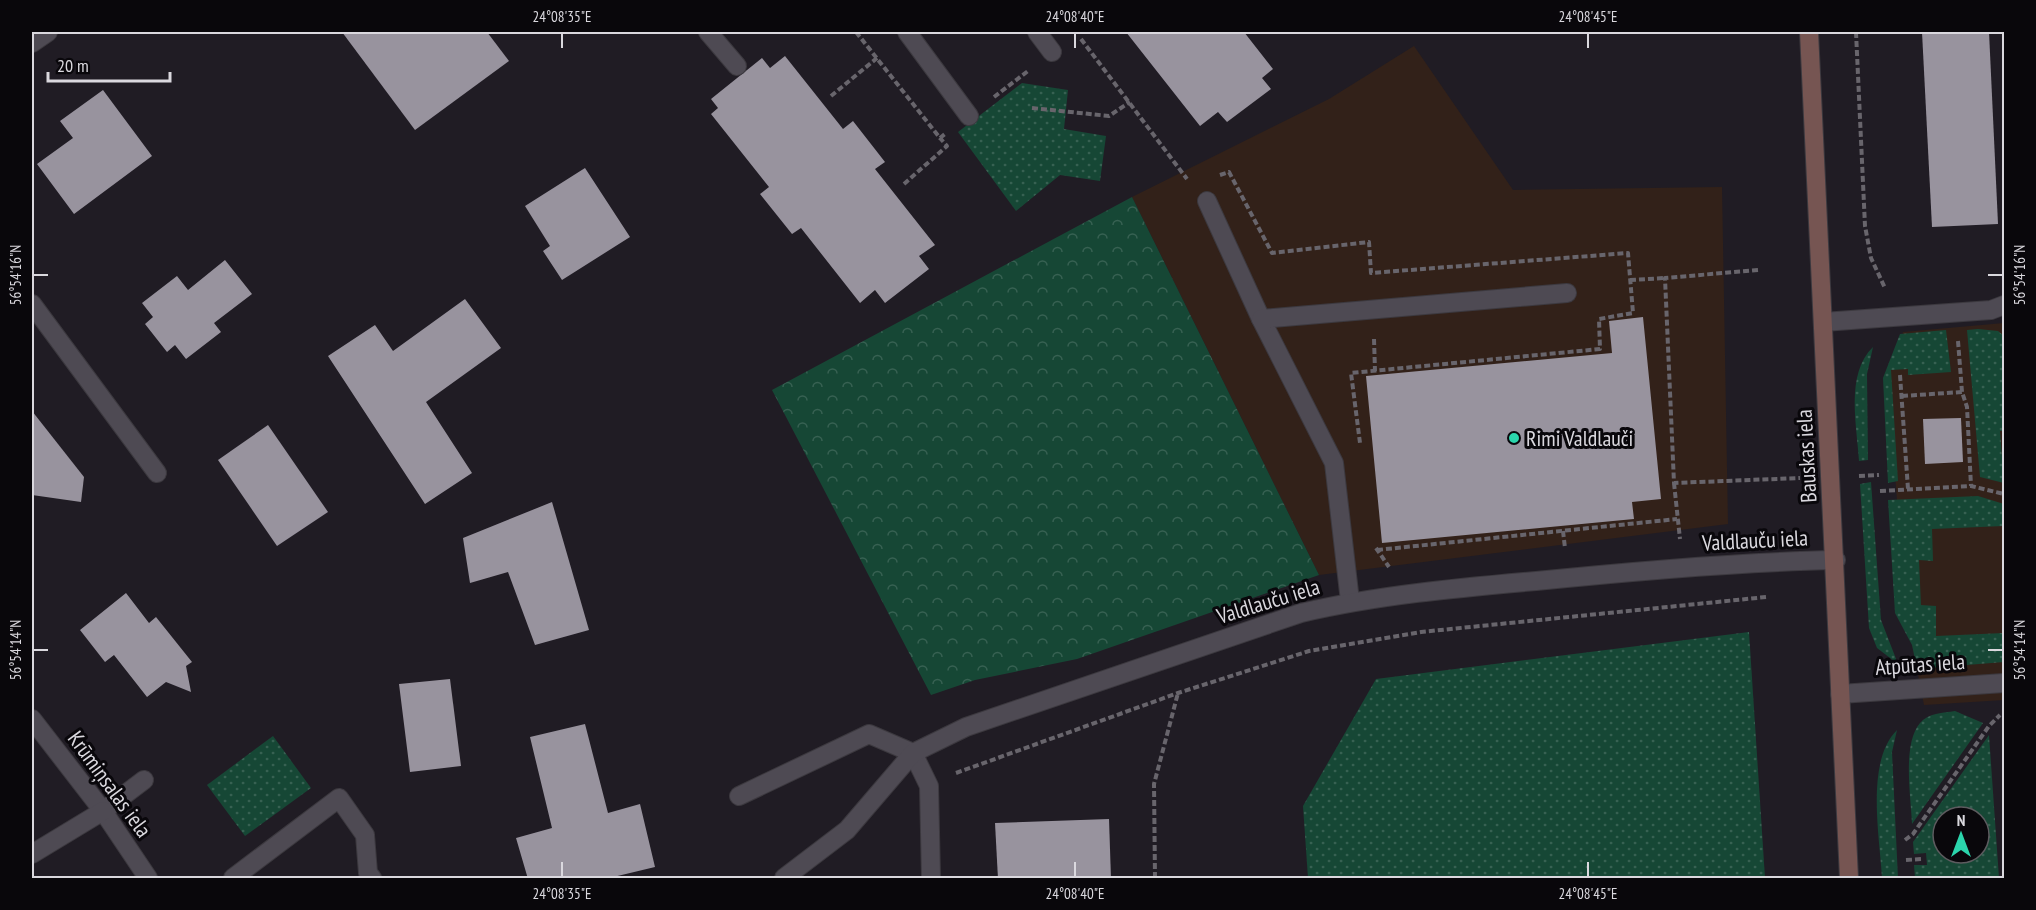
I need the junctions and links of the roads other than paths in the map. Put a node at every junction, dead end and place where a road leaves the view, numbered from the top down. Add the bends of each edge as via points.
1 (48, 32) edge
2 (708, 32) edge
3 (907, 32) edge
4 (1037, 32) edge
5 (1809, 32) edge
6 (32, 43) edge
7 (1052, 52) dead end
8 (737, 66) dead end
9 (969, 116) dead end
10 (1207, 201) dead end
11 (1567, 293) dead end
12 (32, 304) edge
13 (2004, 305) edge
14 (1261, 319) junction
15 (1823, 322) junction
16 (157, 473) dead end
17 (1836, 560) junction
18 (1350, 602) junction
19 (2004, 683) edge
20 (1840, 694) junction
21 (32, 719) edge
22 (913, 753) junction
23 (144, 780) dead end
24 (739, 796) dead end
25 (103, 811) junction
26 (32, 854) edge
27 (148, 879) edge
28 (233, 879) edge
29 (372, 879) edge
30 (784, 879) edge
31 (931, 879) edge
32 (1849, 879) edge

1 - 6 street
2 - 8 street
3 - 9 street
4 - 7 street
5 - 15 main road, Bauskas iela
10 - 14 street
11 - 14 street
12 - 16 street
13 - 15 street via 1991,310
14 - 18 street via 1334,463
15 - 17 main road, Bauskas iela
17 - 18 street, Valdlauču iela via 1570,577
17 - 20 main road, Bauskas iela
18 - 22 street, Valdlauču iela via 1301,613 977,723
19 - 20 street, Atpūtas iela
20 - 32 main road, Bauskas iela
21 - 25 street, Krūmiņsalas iela
22 - 24 street via 869,734
22 - 30 street, Valdlauču iela via 847,830
22 - 31 street via 929,786
23 - 25 street
25 - 26 street
25 - 27 street, Krūmiņsalas iela
28 - 29 street via 339,798 365,835 368,873

